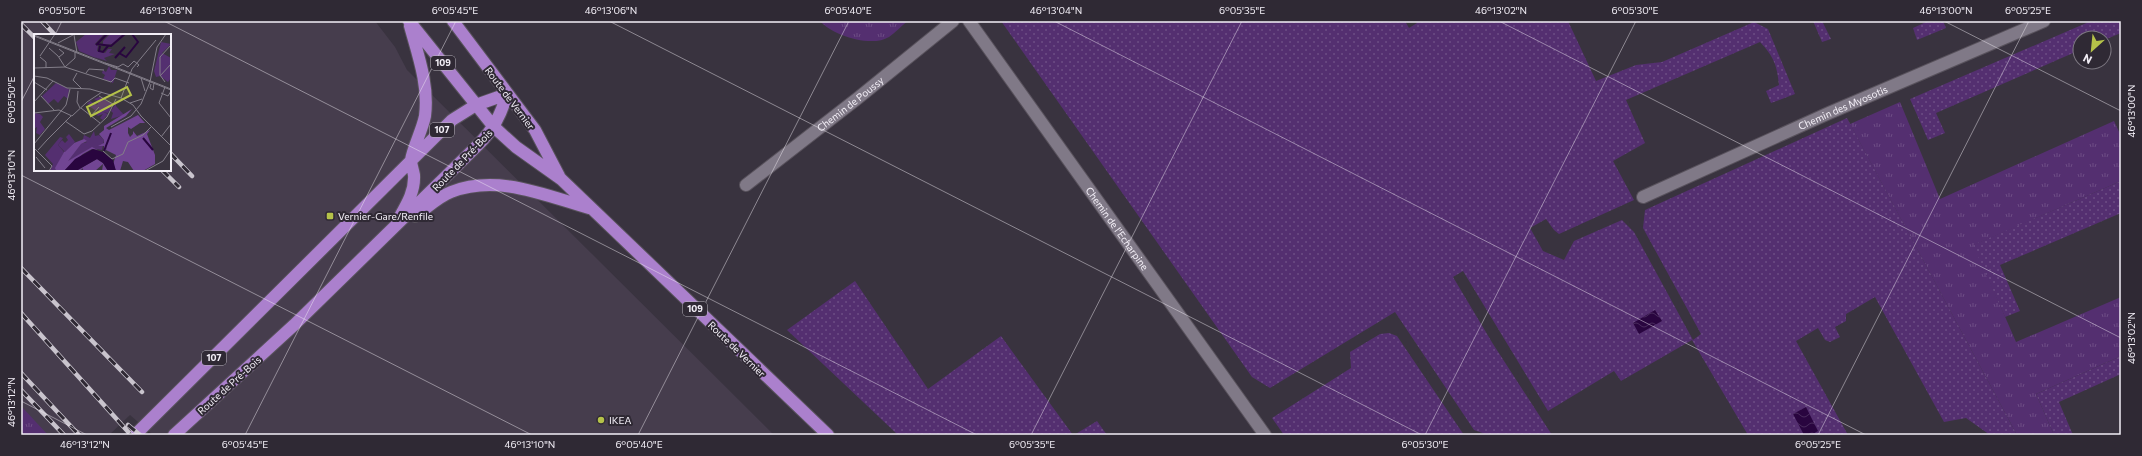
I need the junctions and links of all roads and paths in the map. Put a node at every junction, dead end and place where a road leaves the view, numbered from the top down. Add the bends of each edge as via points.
1 (409, 21) edge
2 (453, 21) edge
3 (953, 21) edge
4 (969, 21) edge
5 (2044, 21) edge
6 (507, 94) junction
7 (476, 105) junction
8 (494, 127) junction
9 (411, 161) junction
10 (561, 179) junction
11 (746, 185) dead end
12 (1643, 196) dead end
13 (592, 209) junction
14 (389, 234) junction
15 (135, 435) edge
16 (174, 435) edge
17 (828, 435) edge
18 (1265, 435) edge

1 - 7 main road, Route de Vernier / 109
1 - 9 main road via 423,73 426,100 425,116
2 - 6 main road, Route de Vernier / 109
3 - 11 street, Chemin de Poussy
4 - 18 street, Chemin de l'Echarpine
5 - 12 street, Chemin des Myosotis
6 - 7 main road, 107
6 - 8 main road, Route de Pré-Bois
6 - 10 main road, Route de Vernier / 109 via 535,130
7 - 8 main road, Route de Vernier / 109
7 - 9 main road, 107 via 452,120
8 - 10 main road, Route de Vernier / 109 via 516,147
8 - 14 main road, Route de Pré-Bois
9 - 14 main road via 414,186 410,200
9 - 15 main road, 107
10 - 13 main road, Route de Vernier / 109
13 - 14 main road via 520,188 476,184 449,192
13 - 17 main road, Route de Vernier / 109
14 - 16 main road, Route de Pré-Bois

